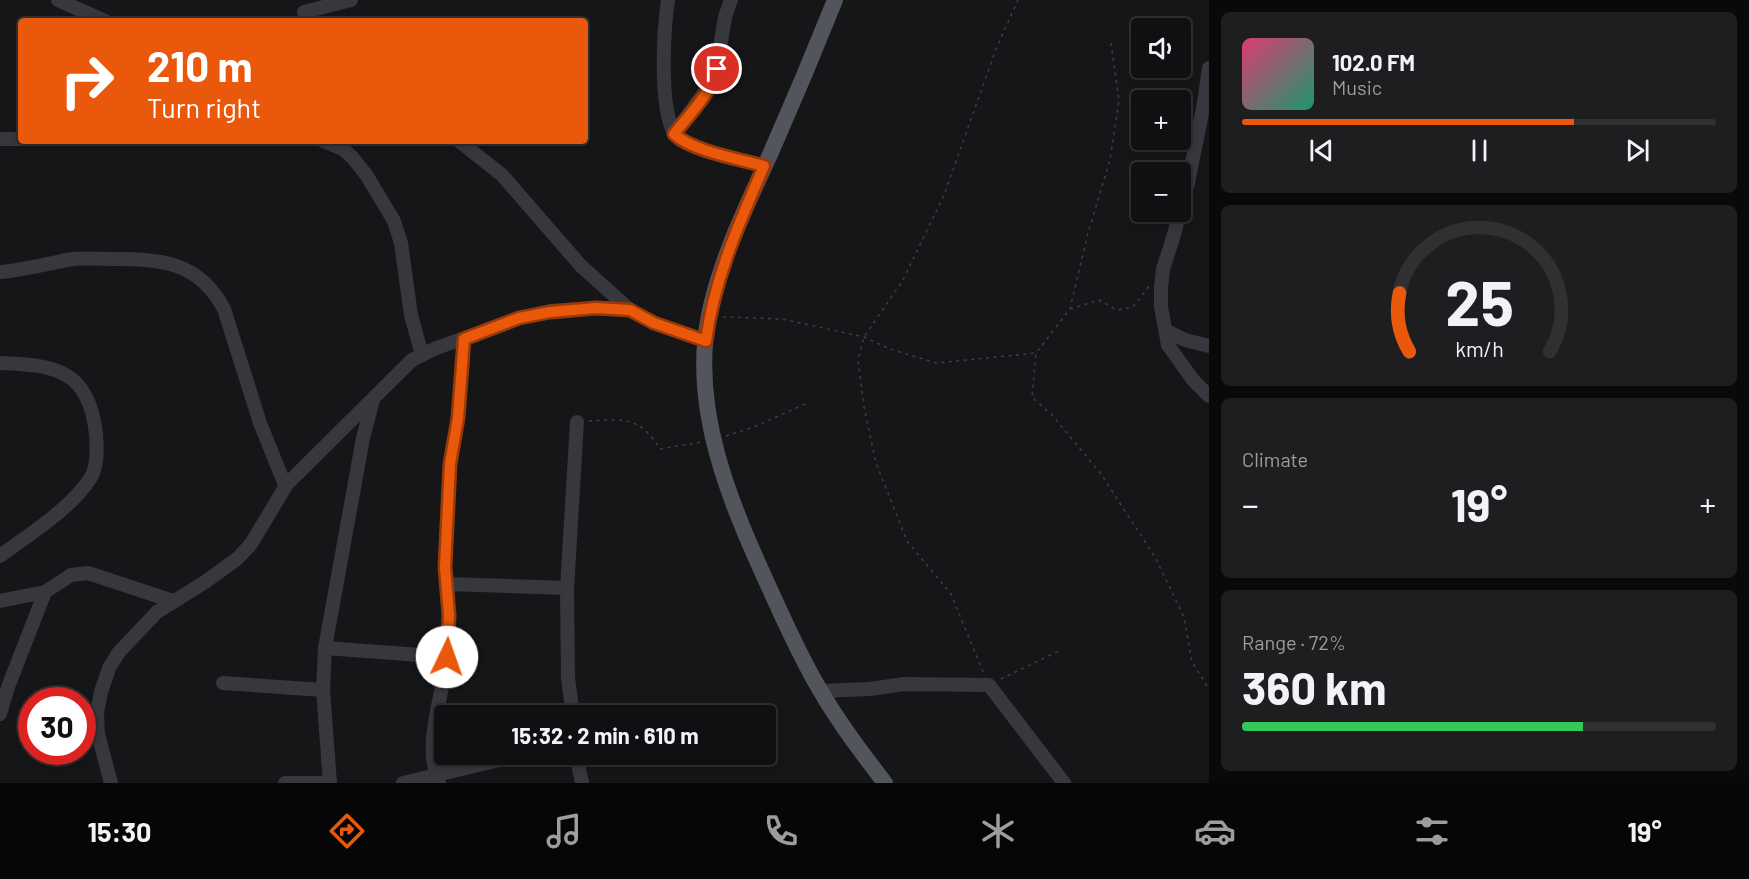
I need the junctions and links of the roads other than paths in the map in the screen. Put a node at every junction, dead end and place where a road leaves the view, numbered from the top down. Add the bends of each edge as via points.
1 (58, 0) edge
2 (351, 0) edge
3 (668, 0) edge
4 (731, 0) edge
5 (835, 0) edge
6 (303, 11) edge
7 (98, 18) edge
8 (1209, 68) edge
9 (674, 134) junction
10 (0, 139) edge
11 (18, 139) edge
12 (330, 144) edge
13 (463, 144) edge
14 (764, 166) junction
15 (0, 272) edge
16 (630, 310) junction
17 (1167, 331) junction
18 (464, 339) junction
19 (706, 341) junction
20 (1209, 346) edge
21 (422, 355) junction
22 (0, 363) edge
23 (1209, 396) edge
24 (373, 400) junction
25 (577, 422) road end
26 (285, 485) junction
27 (0, 556) edge
28 (446, 584) junction
29 (567, 588) junction
30 (45, 592) junction
31 (0, 601) edge
32 (173, 601) junction
33 (325, 648) junction
34 (447, 657) junction
35 (223, 683) dead end
36 (323, 690) junction
37 (820, 691) junction
38 (572, 705) edge
39 (0, 714) edge
40 (486, 765) edge
41 (578, 765) edge
42 (437, 779) edge
43 (111, 783) edge
44 (285, 783) edge
45 (330, 783) edge
46 (403, 783) edge
47 (582, 783) edge
48 (885, 783) edge
49 (1064, 783) edge

1 - 7 street
2 - 6 street
3 - 9 street via 664,68 668,119
4 - 9 street via 715,78
5 - 14 main road
8 - 17 street via 1188,183 1163,269 1161,307
9 - 14 street via 693,146
10 - 11 street
12 - 21 street via 353,158 394,221
13 - 16 street via 502,175 581,266
14 - 19 main road via 731,242 709,315
15 - 26 street via 74,259 151,259 173,263 205,281 224,309 260,423
16 - 18 street via 550,312 519,318
16 - 19 street
17 - 20 street
17 - 23 street via 1171,351
18 - 21 street
18 - 28 street via 450,464
19 - 37 main road via 709,419 738,521
21 - 24 street via 400,371
22 - 27 street via 37,365 73,379 86,395 98,452 92,476 77,496
24 - 26 street
24 - 33 street
25 - 29 street
26 - 32 street via 251,544 238,558
28 - 29 street
28 - 34 street
29 - 38 street
30 - 31 street
30 - 32 street via 71,575 88,573
30 - 39 street
32 - 43 street via 157,612 109,668 97,711 98,734
33 - 34 street
33 - 36 street
34 - 42 street via 431,759
35 - 36 street
36 - 45 street
37 - 48 main road
37 - 49 street via 904,684 989,685
40 - 42 street
41 - 47 street
42 - 46 street
44 - 45 street

